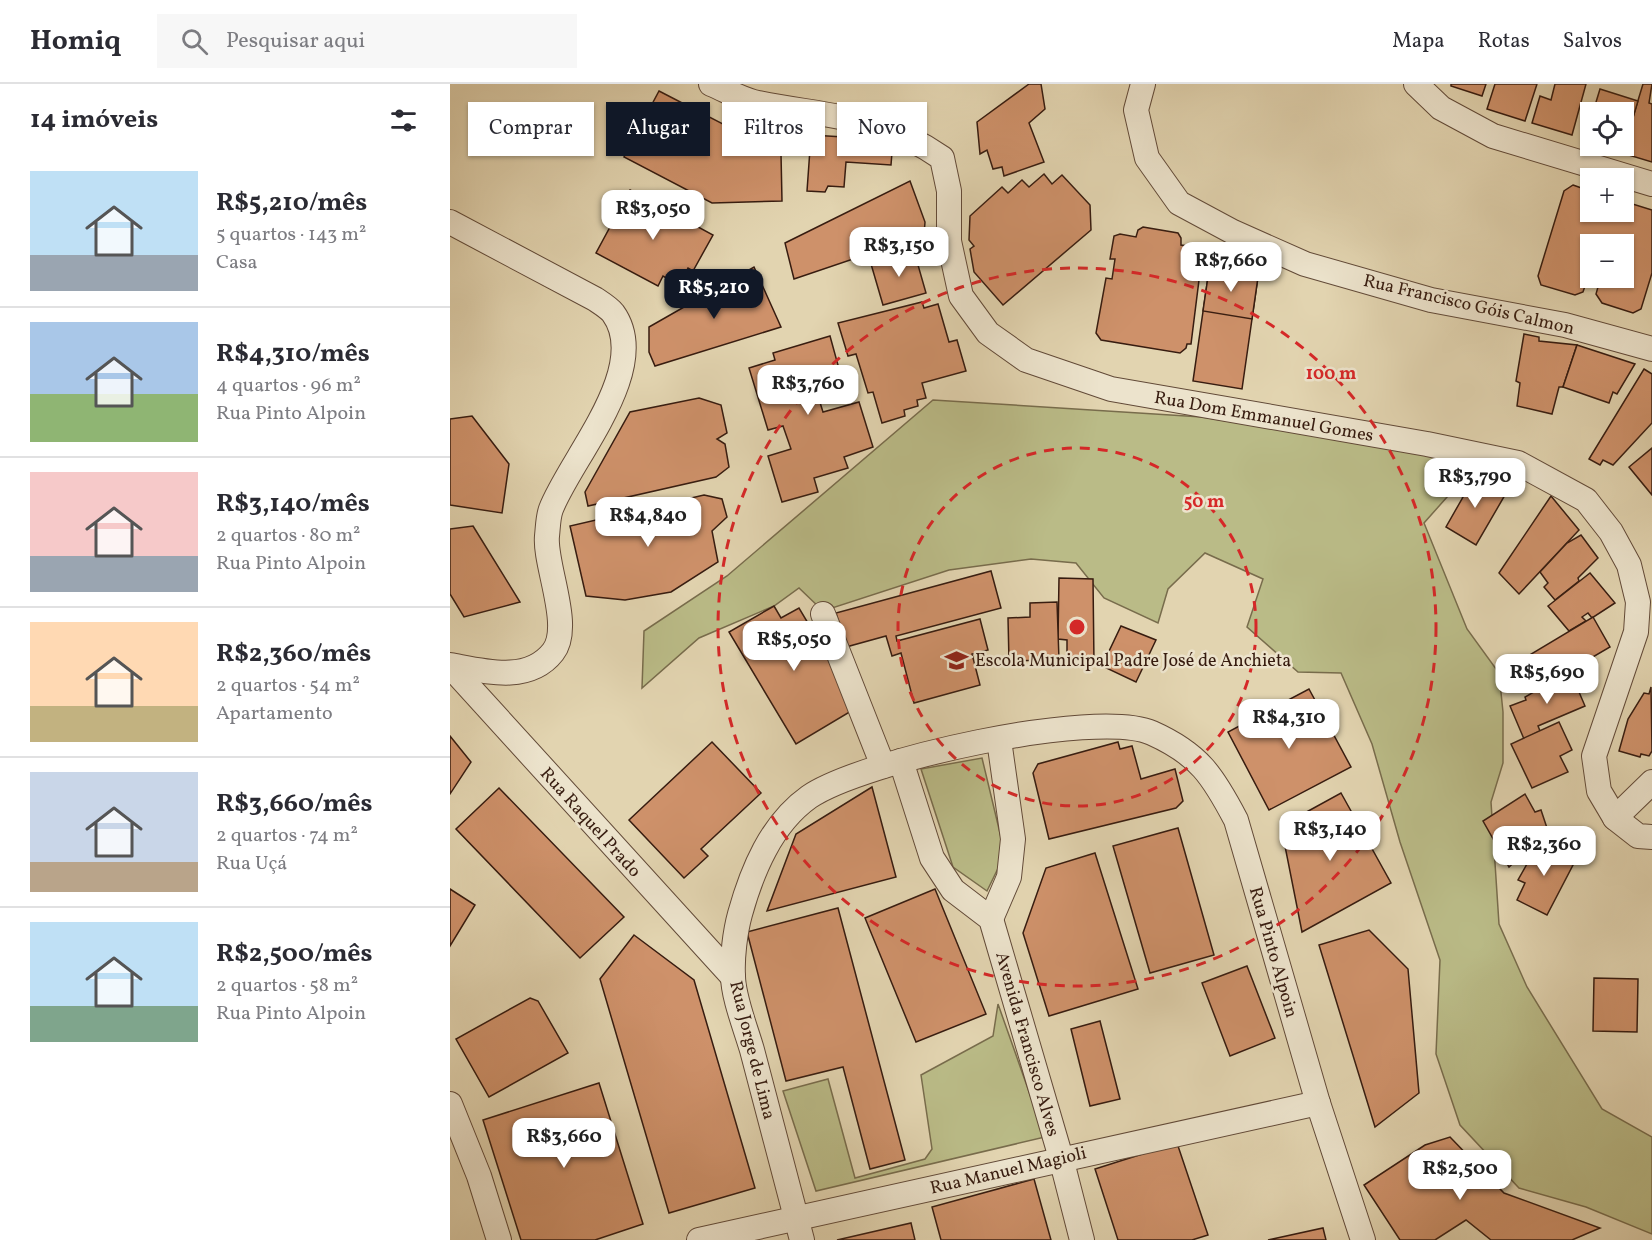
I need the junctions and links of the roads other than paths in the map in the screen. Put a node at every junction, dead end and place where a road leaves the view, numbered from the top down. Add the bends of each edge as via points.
1 (711, 84) edge
2 (1143, 84) edge
3 (1416, 84) edge
4 (1652, 183) edge
5 (450, 222) edge
6 (1652, 349) edge
7 (823, 614) dead end
8 (450, 665) edge
9 (999, 740) junction
10 (892, 763) junction
11 (1652, 782) edge
12 (1615, 818) junction
13 (1652, 837) edge
14 (991, 919) junction
15 (733, 977) junction
16 (1318, 1103) junction
17 (450, 1104) edge
18 (1061, 1158) junction
19 (799, 1229) edge
20 (499, 1240) edge
21 (699, 1240) edge
22 (1082, 1240) edge
23 (1363, 1240) edge

1 - 12 street, Rua Dom Emmanuel Gomes via 756,102 832,113 874,124 916,140 942,158 949,191 949,241 962,296 988,333 1026,360 1111,389 1518,462 1586,500 1611,532 1629,565 1638,602 1636,632 1594,756 1599,791
2 - 6 street, Rua Francisco Góis Calmon via 1136,110 1147,158 1179,202 1233,232 1305,264 1431,300 1565,325
3 - 4 street via 1441,108 1493,136
5 - 8 street via 595,299 613,313 621,332 624,357 601,419 550,510 547,542 559,628 554,651 534,668 499,674
7 - 10 street
8 - 15 street, Rua Raquel Prado
9 - 10 street, Rua Pinto Alpoin
9 - 14 street via 1013,838 1009,878
9 - 16 street, Rua Pinto Alpoin via 1053,728 1106,726 1150,732 1190,753 1215,779 1236,820
10 - 14 street via 932,858 953,890
10 - 15 street, Rua Jorge de Lima via 859,772 810,796 786,818 760,857 739,916
11 - 12 street
12 - 13 street, Rua Dom Emmanuel Gomes via 1638,836
14 - 18 street, Avenida Francisco Alves
15 - 19 street, Rua Jorge de Lima
16 - 18 street, Rua Manuel Magioli
16 - 23 street, Rua Pinto Alpoin
17 - 20 street
18 - 19 street, Rua Manuel Magioli
18 - 22 street, Avenida Francisco Alves
19 - 21 street, Rua Manuel Magioli

